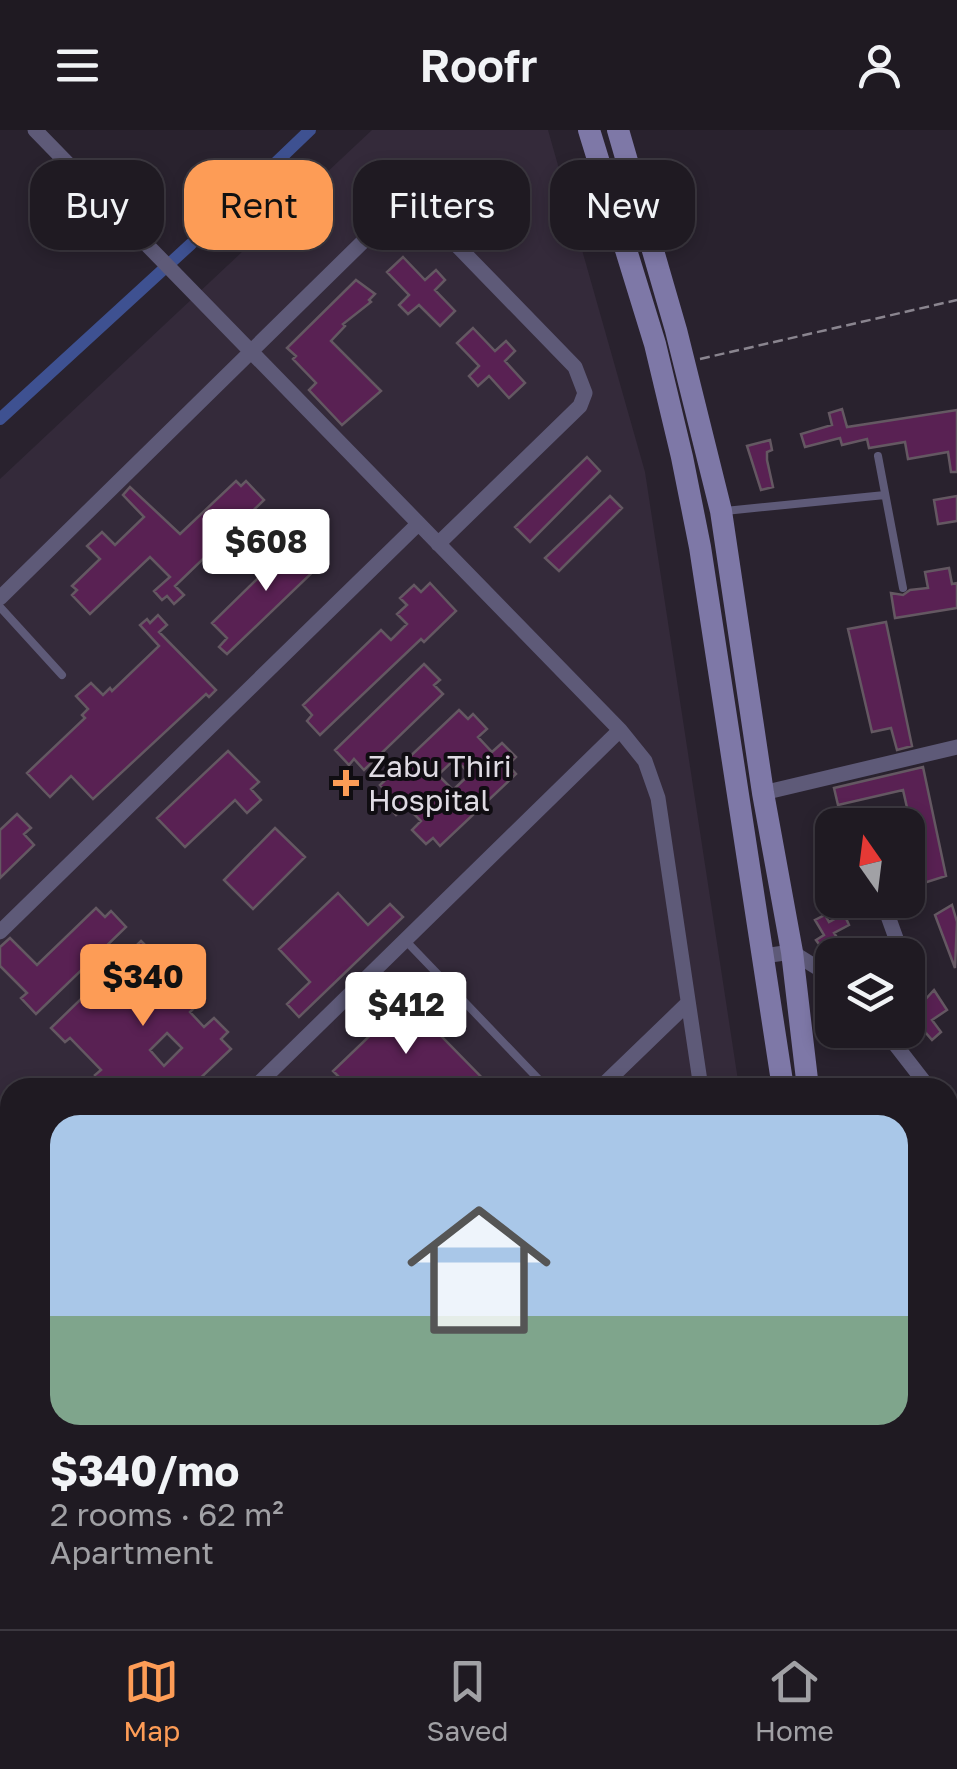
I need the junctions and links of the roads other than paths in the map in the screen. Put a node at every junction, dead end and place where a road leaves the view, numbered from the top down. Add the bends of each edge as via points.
1 (35, 130) edge
2 (589, 130) edge
3 (618, 130) edge
4 (251, 354) junction
5 (878, 456) dead end
6 (885, 495) junction
7 (721, 511) junction
8 (418, 524) junction
9 (438, 544) junction
10 (903, 588) dead end
11 (0, 598) edge
12 (0, 608) edge
13 (62, 675) dead end
14 (620, 730) junction
15 (957, 747) edge
16 (763, 793) junction
17 (0, 932) edge
18 (405, 940) junction
19 (792, 952) junction
20 (763, 956) junction
21 (815, 966) edge
22 (687, 1004) junction
23 (898, 1048) edge
24 (264, 1078) edge
25 (537, 1078) edge
26 (610, 1078) edge
27 (698, 1078) edge
28 (781, 1078) edge
29 (807, 1078) edge
30 (921, 1078) edge

1 - 4 street
2 - 20 main road via 682,457
3 - 7 main road
4 - 8 street
4 - 9 street via 396,212 417,209 437,225 575,367 585,393 580,406
4 - 11 street
5 - 6 lane
6 - 7 lane
6 - 10 lane
7 - 16 main road
8 - 9 street
8 - 17 street
9 - 14 street
12 - 13 lane
14 - 18 street
14 - 22 street via 655,784
15 - 16 street
16 - 19 main road
18 - 24 street
18 - 25 lane
19 - 20 street
19 - 21 street
19 - 29 main road
20 - 28 main road
22 - 26 street
22 - 27 street
23 - 30 street

